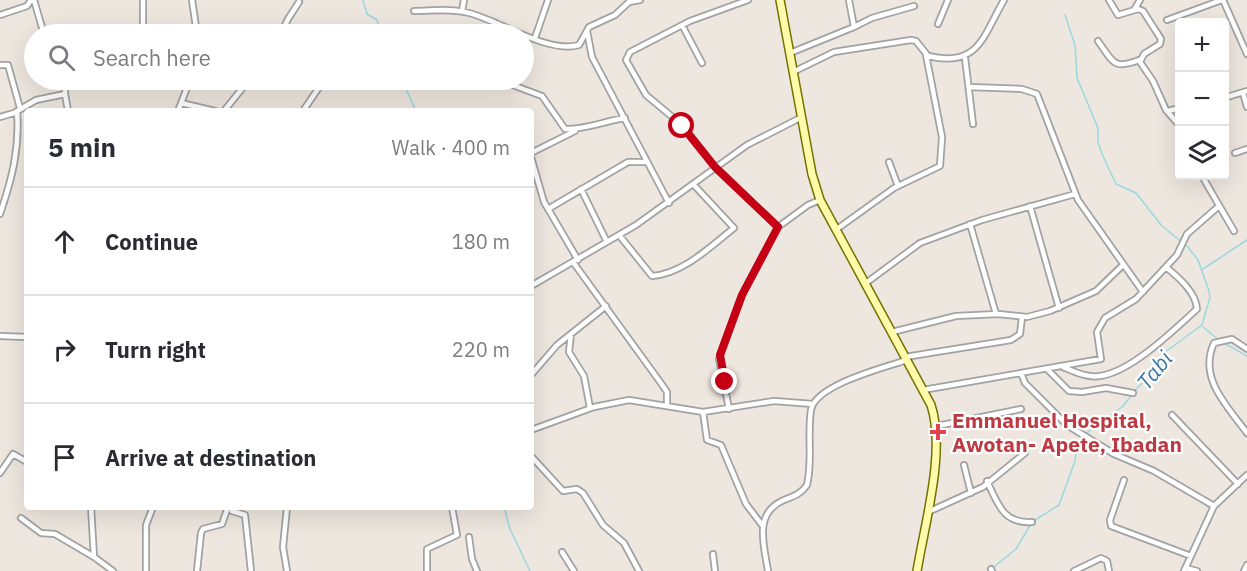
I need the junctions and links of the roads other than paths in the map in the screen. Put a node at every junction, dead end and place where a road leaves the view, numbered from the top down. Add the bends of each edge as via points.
1 (32, 0) edge
2 (142, 0) edge
3 (192, 0) edge
4 (464, 0) edge
5 (548, 0) edge
6 (640, 0) edge
7 (748, 0) edge
8 (780, 0) edge
9 (849, 0) edge
10 (948, 0) edge
11 (1004, 0) edge
12 (1109, 0) edge
13 (1140, 0) edge
14 (1223, 0) edge
15 (628, 1) edge
16 (299, 2) dead end
17 (914, 6) dead end
18 (1134, 10) junction
19 (414, 11) dead end
20 (462, 11) junction
21 (0, 15) edge
22 (1167, 20) dead end
23 (494, 22) joint
24 (39, 24) edge
25 (143, 24) edge
26 (196, 24) edge
27 (286, 24) edge
28 (499, 24) edge
29 (938, 24) dead end
30 (682, 25) junction
31 (854, 27) junction
32 (587, 31) junction
33 (535, 38) joint
34 (1098, 41) dead end
35 (790, 53) junction
36 (1247, 54) edge
37 (926, 55) junction
38 (965, 58) junction
39 (1139, 60) junction
40 (702, 63) dead end
41 (0, 65) edge
42 (793, 72) junction
43 (969, 87) junction
44 (65, 90) edge
45 (186, 90) edge
46 (241, 90) edge
47 (317, 90) edge
48 (526, 90) edge
49 (1245, 92) edge
50 (65, 94) junction
51 (1229, 97) edge
52 (181, 103) junction
53 (1247, 107) edge
54 (67, 108) edge
55 (179, 108) edge
56 (202, 108) edge
57 (226, 108) edge
58 (305, 108) edge
59 (1175, 109) edge
60 (19, 110) junction
61 (1167, 111) junction
62 (0, 117) edge
63 (802, 117) junction
64 (625, 118) junction
65 (1175, 121) edge
66 (973, 124) dead end
67 (577, 130) junction
68 (1247, 149) edge
69 (534, 152) edge
70 (1235, 153) dead end
71 (647, 162) junction
72 (889, 162) dead end
73 (534, 167) edge
74 (715, 167) junction
75 (1204, 180) edge
76 (693, 184) junction
77 (898, 186) junction
78 (581, 189) junction
79 (1075, 194) junction
80 (820, 200) junction
81 (669, 203) junction
82 (1030, 206) junction
83 (1219, 206) junction
84 (548, 208) junction
85 (0, 212) edge
86 (970, 224) junction
87 (778, 227) junction
88 (837, 229) junction
89 (1234, 231) dead end
90 (619, 235) junction
91 (607, 242) junction
92 (575, 261) junction
93 (1123, 265) junction
94 (1166, 267) junction
95 (866, 283) junction
96 (534, 284) edge
97 (1143, 292) junction
98 (606, 306) junction
99 (1059, 308) junction
100 (996, 314) junction
101 (1022, 317) junction
102 (892, 332) junction
103 (571, 334) junction
104 (0, 336) edge
105 (24, 337) edge
106 (1247, 349) edge
107 (906, 358) junction
108 (1061, 366) junction
109 (1047, 369) junction
110 (534, 372) edge
111 (1021, 373) junction
112 (923, 390) junction
113 (1133, 393) dead end
114 (813, 404) junction
115 (667, 405) junction
116 (590, 408) junction
117 (729, 409) junction
118 (1022, 409) dead end
119 (704, 412) junction
120 (1172, 415) dead end
121 (937, 426) junction
122 (534, 429) edge
123 (1247, 433) edge
124 (1025, 453) dead end
125 (534, 459) edge
126 (24, 460) edge
127 (964, 465) dead end
128 (0, 473) edge
129 (1247, 475) edge
130 (1124, 480) dead end
131 (987, 482) junction
132 (1238, 484) junction
133 (971, 493) junction
134 (1214, 506) junction
135 (90, 510) edge
136 (152, 510) edge
137 (229, 510) edge
138 (232, 510) edge
139 (287, 510) edge
140 (453, 510) edge
141 (927, 512) junction
142 (21, 518) dead end
143 (1032, 522) dead end
144 (762, 525) junction
145 (470, 537) dead end
146 (562, 552) dead end
147 (713, 554) dead end
148 (1191, 556) junction
149 (94, 557) junction
150 (1247, 565) edge
151 (1185, 570) edge
152 (112, 571) edge
153 (146, 571) edge
154 (197, 571) edge
155 (251, 571) edge
156 (287, 571) edge
157 (427, 571) edge
158 (477, 571) edge
159 (574, 571) edge
160 (639, 571) edge
161 (716, 571) edge
162 (768, 571) edge
163 (917, 571) edge
164 (1074, 571) edge
165 (1109, 571) edge
166 (1197, 571) edge
167 (1244, 571) edge

1 - 21 street via 27,6
1 - 24 street
2 - 25 street
3 - 26 street
4 - 20 street
5 - 33 street
6 - 15 street
7 - 30 street
8 - 35 main road
9 - 31 street
10 - 29 street
11 - 38 street via 982,41
12 - 18 street via 1118,15
13 - 18 street
14 - 22 street
14 - 36 street
15 - 32 street via 615,15
16 - 27 street
17 - 31 street
18 - 39 street via 1143,11 1161,39
19 - 20 street
20 - 23 street
23 - 28 street
30 - 40 street
30 - 74 street via 630,52 626,60 646,95 682,126
31 - 35 street
32 - 33 street via 581,43 574,46
32 - 64 street via 592,57
34 - 39 street via 1113,63
35 - 42 main road
37 - 38 street
37 - 42 street via 916,41 902,41 834,52
37 - 77 street via 942,137 942,161 938,169
38 - 43 street
39 - 61 street
41 - 60 street via 8,65
42 - 63 main road
43 - 66 street
43 - 79 street via 1022,89 1037,94
44 - 50 street
45 - 52 street
46 - 57 street
47 - 58 street
48 - 67 street via 542,96 565,129
49 - 51 street
49 - 53 street
50 - 54 street
50 - 60 street via 36,100
52 - 55 street
52 - 56 street
59 - 61 street
60 - 62 street
60 - 85 street via 17,160
61 - 65 street
63 - 74 street via 766,134
63 - 80 main road
64 - 67 street
64 - 71 street
67 - 69 street
68 - 70 street
71 - 78 street via 628,162
71 - 81 street
72 - 77 street
73 - 84 street
74 - 76 street
74 - 87 street
75 - 83 street
76 - 81 street
76 - 90 street via 734,228 707,250 683,265 652,276
77 - 88 street
78 - 84 street
78 - 91 street
79 - 82 street
79 - 93 street
80 - 87 street
80 - 88 main road
81 - 90 street
82 - 86 street
82 - 99 street
83 - 89 street
83 - 94 street via 1187,234 1180,251
84 - 92 street
86 - 95 street via 920,243
86 - 100 street
87 - 117 street via 742,295 720,355
88 - 95 main road
90 - 91 street
91 - 92 street
92 - 96 street
92 - 98 street
93 - 97 street
93 - 99 street via 1096,291
94 - 97 street
94 - 108 street via 1182,281 1197,309 1138,358 1113,373 1087,376
95 - 102 main road
97 - 108 street via 1101,325 1101,359
98 - 103 street
98 - 115 street via 667,392
99 - 101 street
100 - 101 street
100 - 102 street via 956,316
101 - 107 street via 1020,334 1011,340
102 - 107 main road
103 - 110 street
103 - 116 street via 569,352 585,379
104 - 105 street
106 - 123 street via 1232,339 1214,343 1210,351 1215,392
107 - 112 main road
107 - 114 street via 846,381
108 - 109 street
109 - 111 street
109 - 113 street via 1069,391 1106,388
111 - 112 street
111 - 134 street via 1025,383 1067,425
112 - 121 main road
114 - 117 street via 774,401
114 - 144 street via 807,485 797,495 774,505
115 - 116 street via 629,400
115 - 119 street
116 - 122 street
117 - 119 street
118 - 121 street
119 - 144 street via 707,440 721,445 746,504
120 - 132 street
121 - 141 main road
124 - 131 street
125 - 160 street via 563,490 577,489 583,493 603,525 624,543
126 - 128 street via 13,454
127 - 133 street
129 - 132 street
130 - 148 street via 1111,526
131 - 133 street
131 - 143 street via 1003,514 1021,523
132 - 134 street
133 - 141 street
134 - 148 street
135 - 149 street
136 - 153 street via 146,525
137 - 154 street via 222,525 203,529
138 - 155 street via 245,514
139 - 156 street via 283,547
140 - 157 street via 457,535 427,549
141 - 163 main road
142 - 149 street via 41,533 55,534
144 - 162 street
145 - 158 street
146 - 159 street
147 - 161 street
148 - 151 street
149 - 152 street
150 - 167 street
151 - 166 street
164 - 165 street via 1101,558 1107,561

